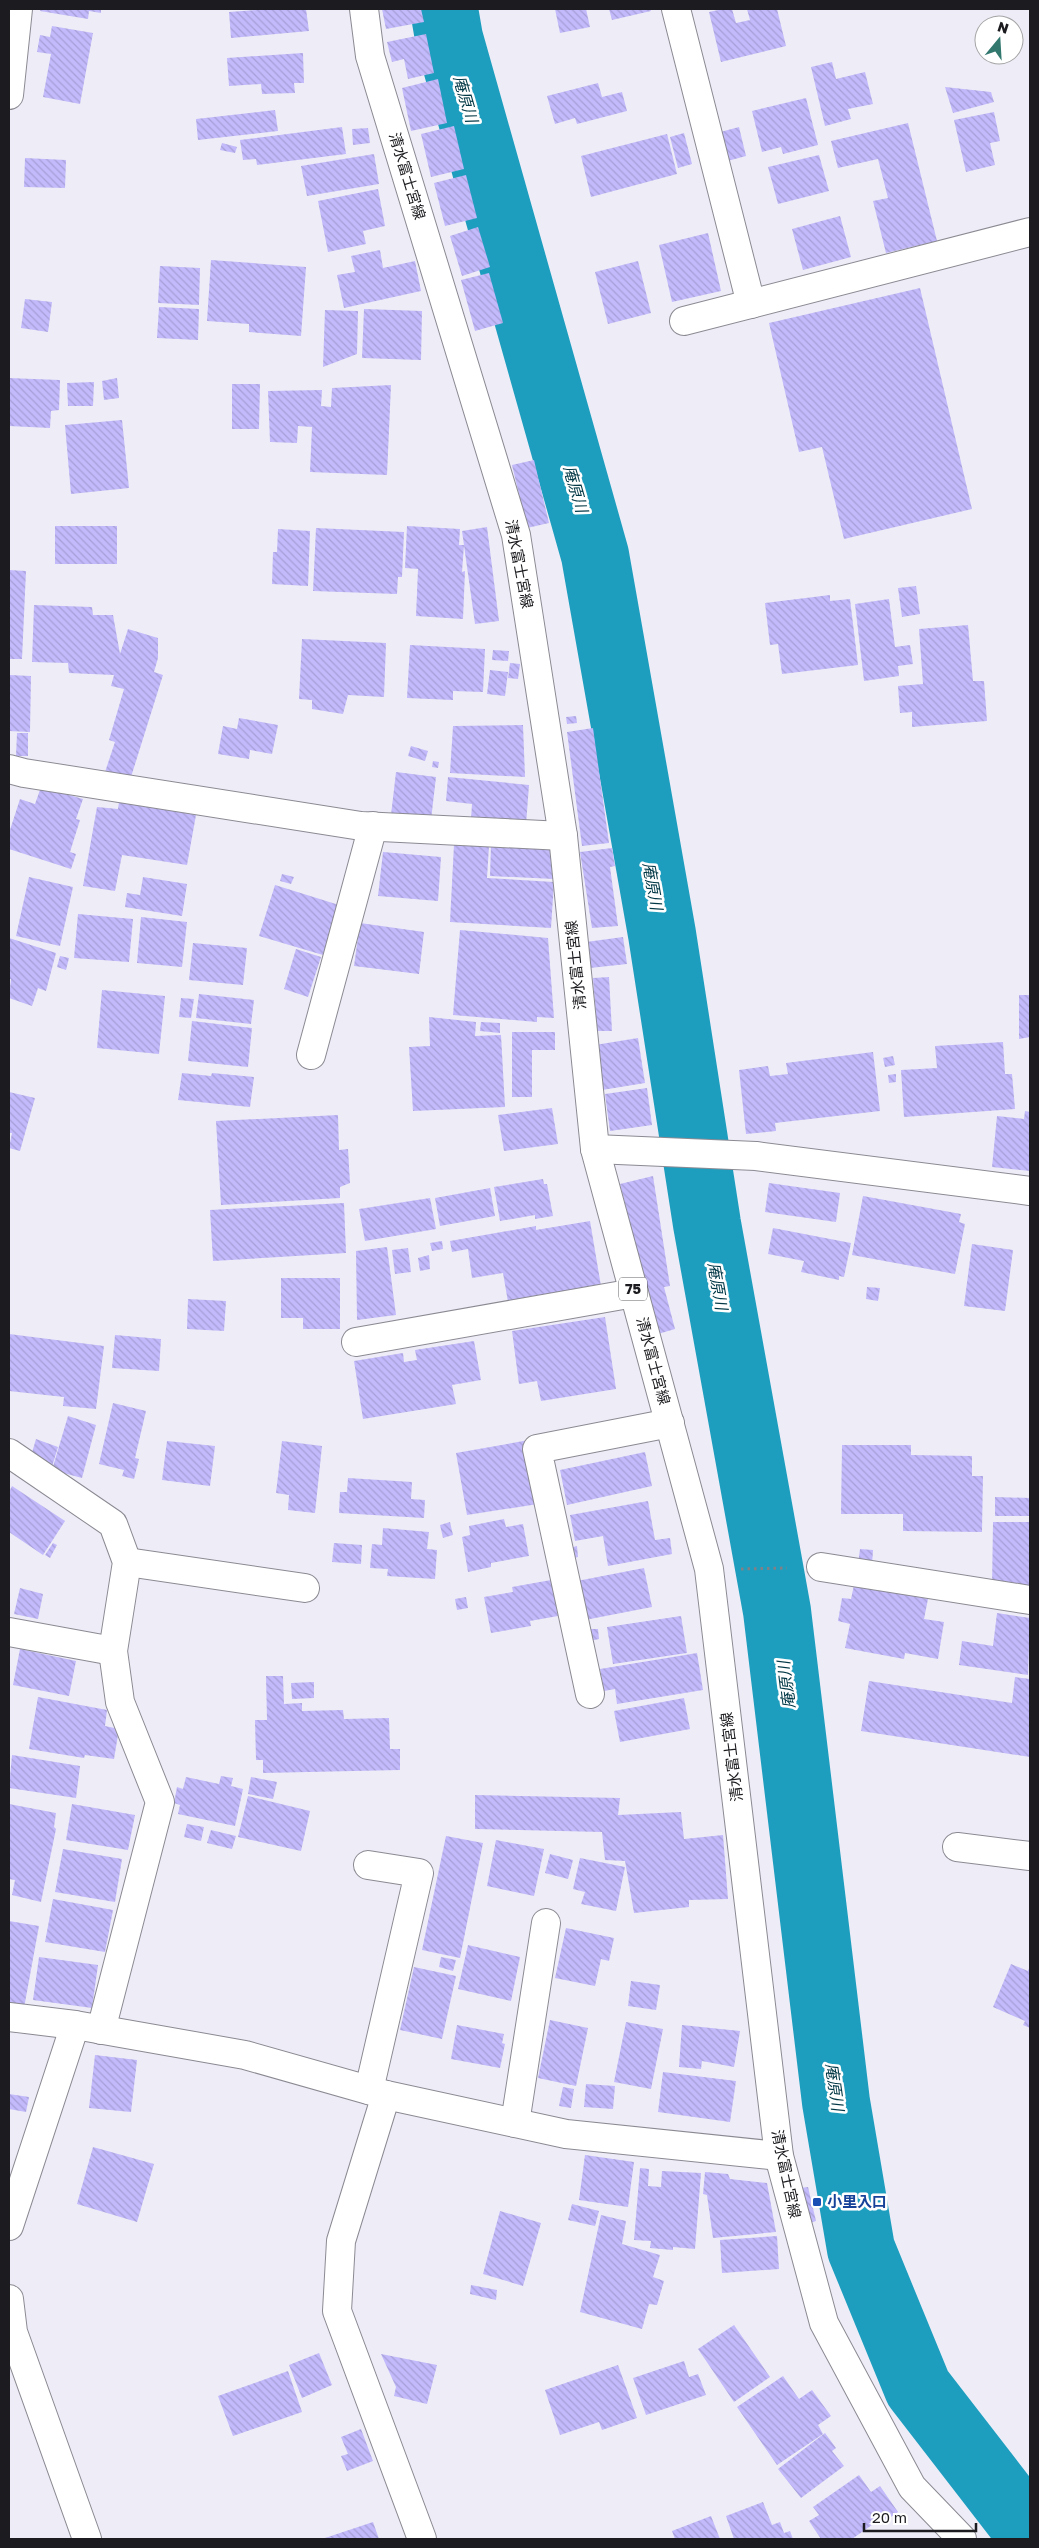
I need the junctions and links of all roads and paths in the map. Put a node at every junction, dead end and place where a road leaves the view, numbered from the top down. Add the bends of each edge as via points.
1 (18, 9) edge
2 (364, 9) edge
3 (676, 9) edge
4 (9, 95) edge
5 (1030, 232) edge
6 (751, 304) junction
7 (684, 321) dead end
8 (9, 769) edge
9 (373, 826) junction
10 (563, 836) junction
11 (311, 1055) dead end
12 (595, 1149) junction
13 (1030, 1191) edge
14 (634, 1293) junction
15 (356, 1342) dead end
16 (670, 1423) junction
17 (9, 1453) edge
18 (127, 1562) junction
19 (820, 1567) joint
20 (733, 1569) dead end
21 (305, 1588) dead end
22 (1030, 1600) edge
23 (9, 1632) edge
24 (113, 1651) junction
25 (590, 1694) dead end
26 (957, 1847) dead end
27 (1030, 1856) edge
28 (368, 1866) dead end
29 (546, 1923) dead end
30 (9, 2017) edge
31 (88, 2027) junction
32 (378, 2092) junction
33 (515, 2123) junction
34 (779, 2156) junction
35 (9, 2226) edge
36 (9, 2298) edge
37 (87, 2539) edge
38 (422, 2539) edge
39 (962, 2539) edge

1 - 4 street
2 - 10 street, 清水富士宮線 / 75 via 370,56 516,535
3 - 6 street
5 - 6 street
6 - 7 street
8 - 9 street
9 - 10 street
9 - 11 street
10 - 12 street, 清水富士宮線 / 75
12 - 13 street via 756,1156
12 - 14 street, 清水富士宮線 / 75
14 - 15 street
14 - 16 street, 清水富士宮線 / 75
16 - 25 street via 537,1449
16 - 34 street, 清水富士宮線 / 75 via 710,1569
17 - 18 street via 113,1524
18 - 21 street
18 - 24 street
19 - 20 path
19 - 22 street
23 - 24 street
24 - 31 street via 120,1702 160,1802
26 - 27 street
28 - 32 street via 419,1873
29 - 33 street
30 - 31 street
31 - 32 street via 245,2055
31 - 35 street
32 - 33 street
32 - 38 street via 342,2241 337,2311
33 - 34 street via 566,2134
34 - 39 street, 清水富士宮線 / 75 via 824,2323 912,2487
36 - 37 street via 13,2332

